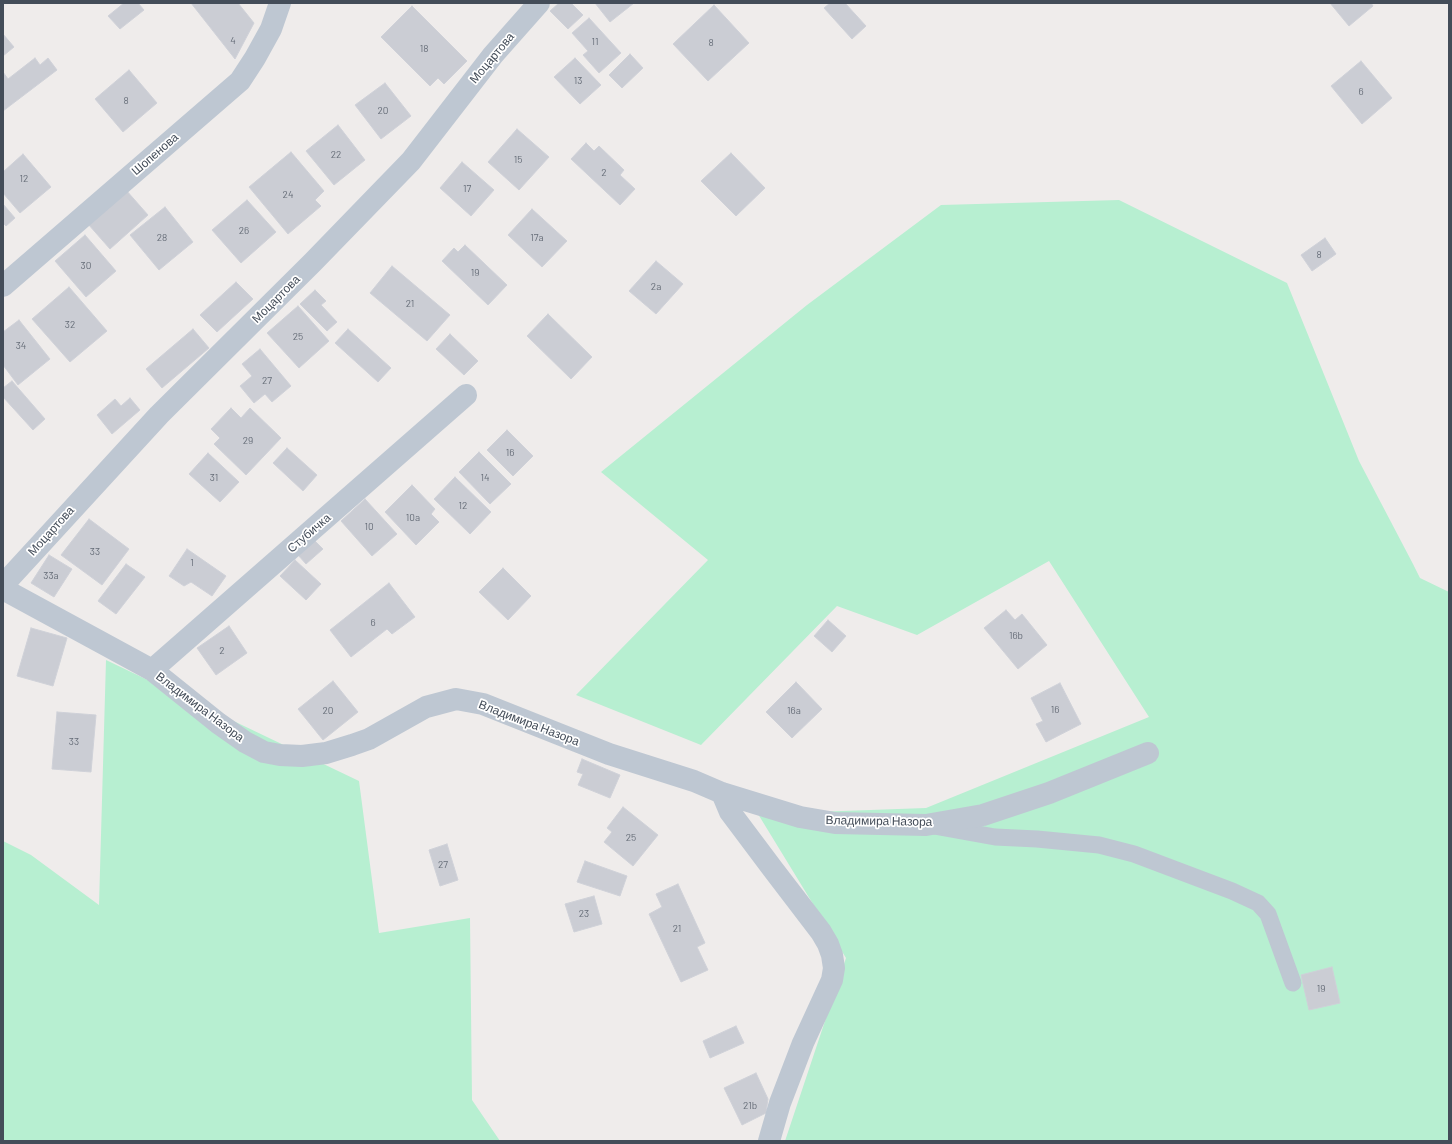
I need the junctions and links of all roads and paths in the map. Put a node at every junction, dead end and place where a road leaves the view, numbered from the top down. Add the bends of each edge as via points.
1 (280, 3) edge
2 (539, 3) edge
3 (3, 286) edge
4 (466, 395) dead end
5 (3, 585) edge
6 (3, 589) edge
7 (152, 670) junction
8 (1148, 753) dead end
9 (722, 792) junction
10 (926, 825) junction
11 (1293, 983) dead end
12 (769, 1141) edge

1 - 3 street, Шопенова via 271,29 240,81
2 - 5 street, Моцартова via 493,55 411,161 159,415
4 - 7 street, Стубичка
6 - 7 street, Владимира Назора
7 - 9 street, Владимира Назора via 218,723 264,752 302,756 326,753 368,739 426,706 456,699 483,704 609,754
8 - 10 street, Владимира Назора via 1049,794 983,815
9 - 10 street, Владимира Назора via 800,817 835,823
9 - 12 street via 730,812 821,932 832,955 834,968 832,980 803,1043 780,1103
10 - 11 lane via 995,837 1099,845 1134,854 1232,891 1258,903 1268,914

